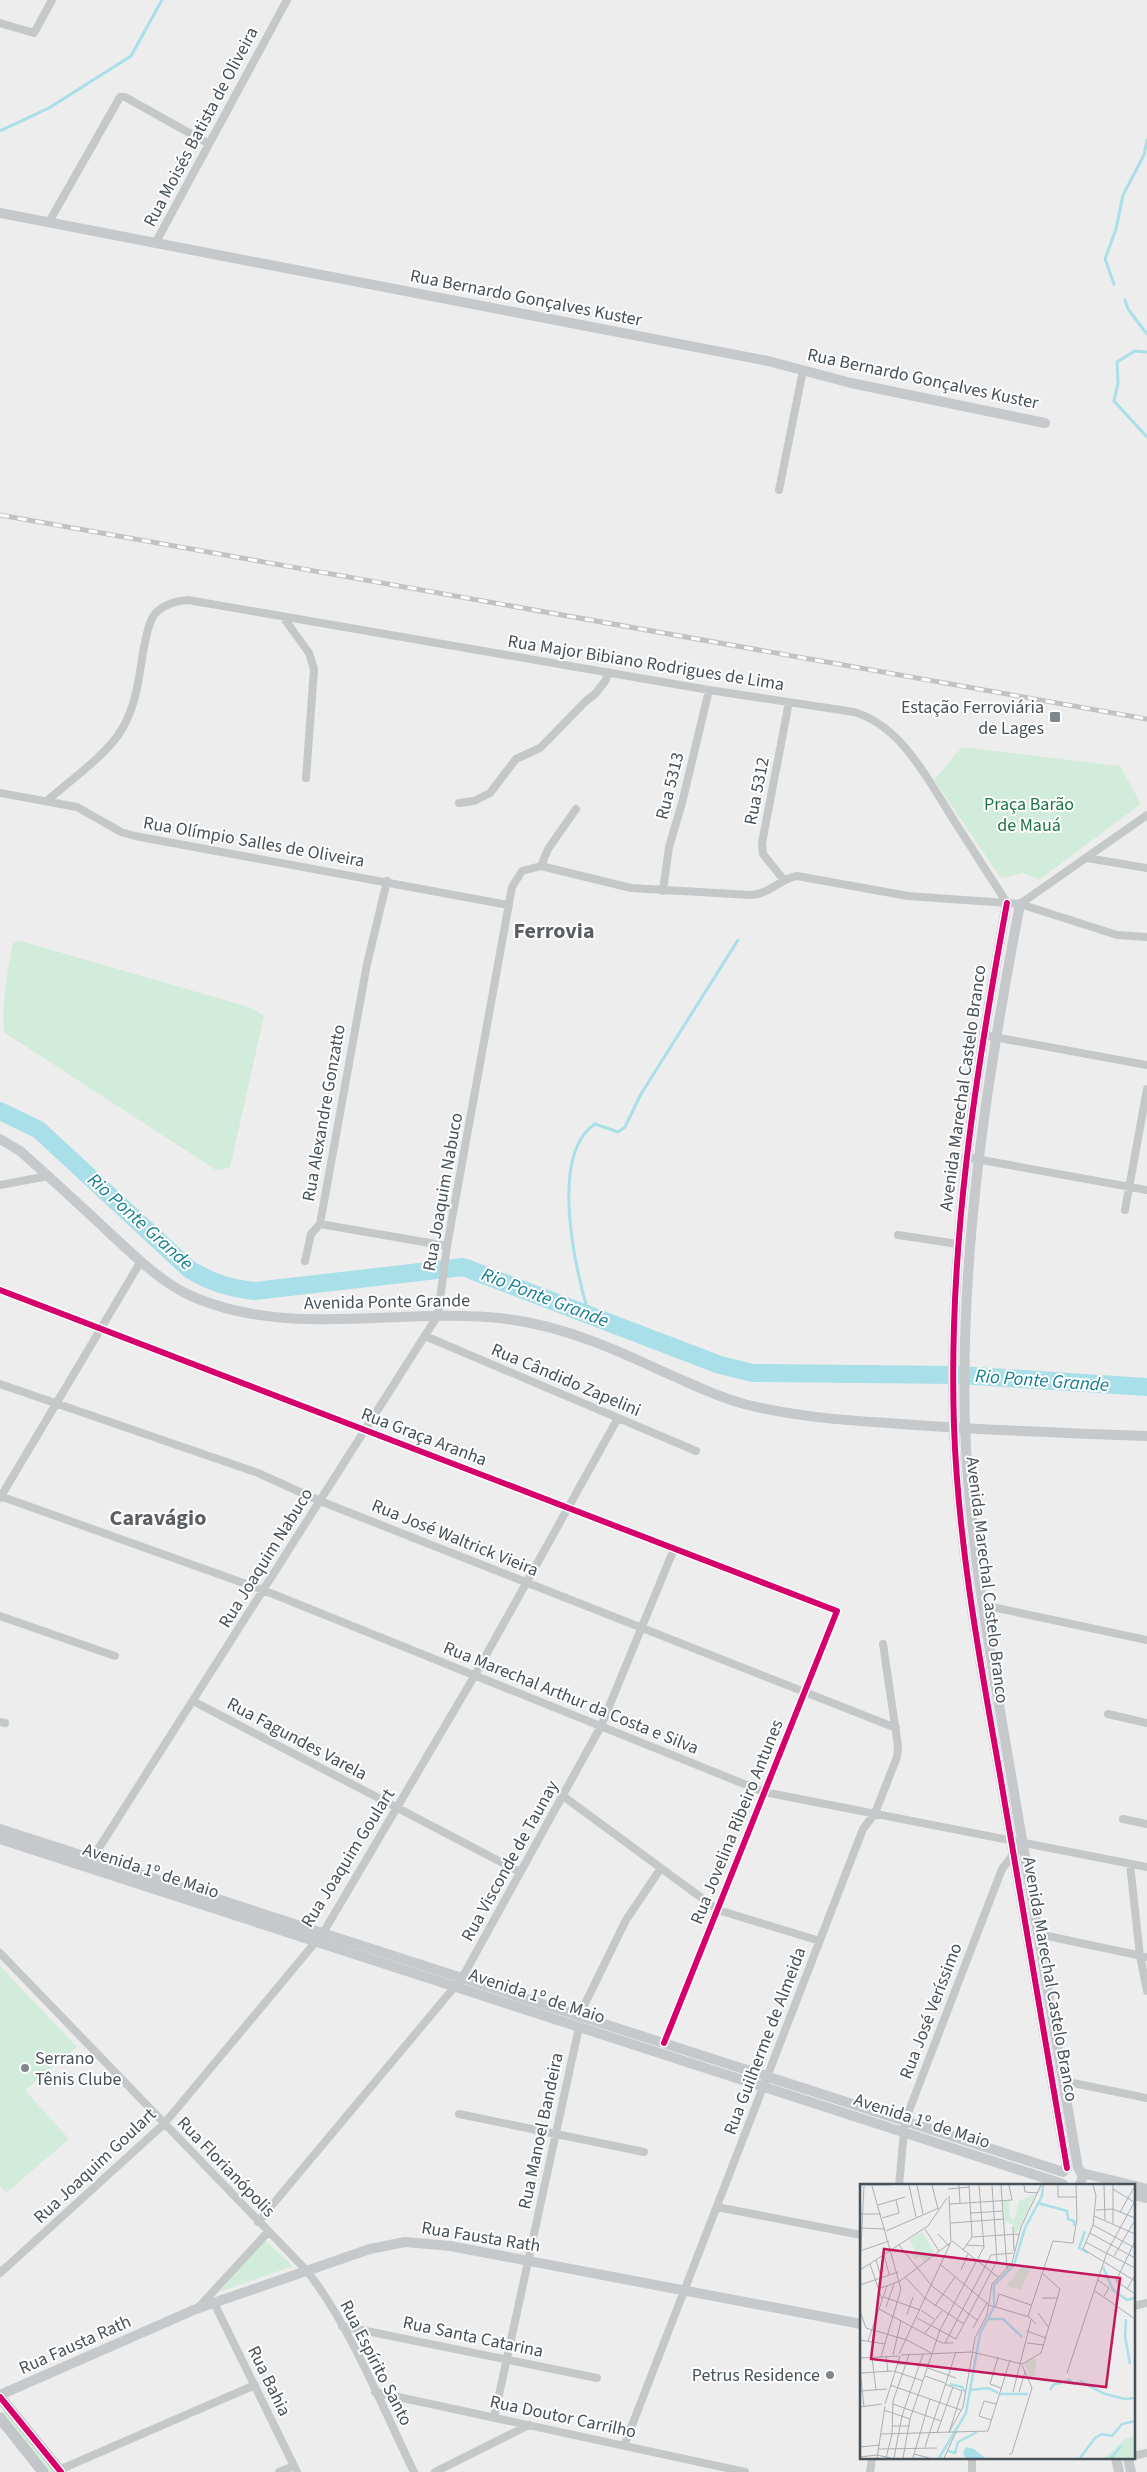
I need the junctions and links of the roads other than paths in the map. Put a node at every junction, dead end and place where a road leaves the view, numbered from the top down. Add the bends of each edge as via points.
1 (52, 0) edge
2 (287, 0) edge
3 (0, 23) edge
4 (209, 144) junction
5 (0, 213) edge
6 (49, 222) junction
7 (156, 242) junction
8 (803, 370) junction
9 (1045, 423) dead end
10 (779, 490) dead end
11 (283, 617) junction
12 (608, 672) junction
13 (709, 690) junction
14 (789, 702) junction
15 (306, 778) dead end
16 (0, 793) edge
17 (47, 801) junction
18 (459, 803) dead end
19 (576, 809) dead end
20 (1147, 815) edge
21 (1087, 858) junction
22 (540, 866) junction
23 (1147, 868) edge
24 (784, 880) junction
25 (387, 881) junction
26 (664, 891) junction
27 (1007, 903) junction
28 (1020, 904) junction
29 (508, 905) junction
30 (1147, 937) edge
31 (983, 1035) junction
32 (995, 1038) junction
33 (1147, 1065) edge
34 (1147, 1090) edge
35 (0, 1139) edge
36 (965, 1157) junction
37 (978, 1159) junction
38 (48, 1176) junction
39 (0, 1185) edge
40 (1129, 1187) junction
41 (1147, 1190) edge
42 (1125, 1210) dead end
43 (320, 1224) junction
44 (898, 1235) dead end
45 (958, 1244) junction
46 (447, 1246) junction
47 (140, 1261) junction
48 (305, 1261) dead end
49 (0, 1290) edge
50 (438, 1315) junction
51 (101, 1328) junction
52 (425, 1336) junction
53 (0, 1384) edge
54 (56, 1403) junction
55 (618, 1418) junction
56 (954, 1429) junction
57 (965, 1429) junction
58 (365, 1430) junction
59 (1147, 1436) edge
60 (696, 1451) dead end
61 (0, 1497) edge
62 (320, 1501) junction
63 (568, 1508) junction
64 (674, 1549) junction
65 (526, 1583) junction
66 (263, 1590) junction
67 (970, 1597) junction
68 (983, 1604) junction
69 (837, 1611) joint
70 (0, 1616) edge
71 (641, 1628) junction
72 (1147, 1640) edge
73 (883, 1644) dead end
74 (115, 1656) dead end
75 (475, 1675) junction
76 (804, 1692) junction
77 (193, 1701) junction
78 (1108, 1714) dead end
79 (1147, 1723) edge
80 (601, 1726) junction
81 (896, 1728) junction
82 (764, 1792) junction
83 (563, 1796) junction
84 (397, 1808) junction
85 (875, 1814) junction
86 (1123, 1819) dead end
87 (1147, 1824) edge
88 (0, 1829) edge
89 (0, 1839) edge
90 (1011, 1839) junction
91 (1023, 1842) junction
92 (1013, 1852) junction
93 (90, 1863) junction
94 (1130, 1864) junction
95 (1147, 1867) edge
96 (661, 1868) junction
97 (520, 1872) junction
98 (718, 1910) junction
99 (323, 1933) junction
100 (1038, 1934) junction
101 (314, 1941) junction
102 (820, 1941) junction
103 (0, 1953) edge
104 (1144, 1957) edge
105 (462, 1978) junction
106 (455, 1987) junction
107 (1147, 1991) edge
108 (579, 2016) junction
109 (580, 2027) junction
110 (664, 2043) junction
111 (765, 2081) junction
112 (1063, 2081) junction
113 (1147, 2098) edge
114 (459, 2114) dead end
115 (905, 2121) junction
116 (164, 2124) junction
117 (904, 2132) junction
118 (556, 2134) junction
119 (644, 2152) dead end
120 (1065, 2170) junction
121 (1082, 2181) edge
122 (898, 2184) edge
123 (1061, 2184) edge
124 (1064, 2184) edge
125 (1106, 2184) edge
126 (1134, 2187) edge
127 (1147, 2189) edge
128 (1134, 2195) edge
129 (1147, 2198) edge
130 (717, 2207) junction
131 (258, 2222) junction
132 (268, 2232) junction
133 (860, 2235) edge
134 (528, 2261) junction
135 (307, 2271) junction
136 (0, 2274) edge
137 (684, 2290) junction
138 (1147, 2302) edge
139 (214, 2303) junction
140 (1134, 2306) edge
141 (196, 2310) junction
142 (860, 2324) edge
143 (342, 2326) junction
144 (507, 2360) junction
145 (597, 2378) dead end
146 (254, 2385) junction
147 (375, 2392) junction
148 (0, 2396) edge
149 (0, 2418) edge
150 (494, 2418) junction
151 (529, 2425) junction
152 (624, 2446) junction
153 (1147, 2453) edge
154 (1134, 2456) edge
155 (295, 2469) edge
156 (60, 2471) edge
157 (43, 2472) edge
158 (279, 2472) edge
159 (414, 2472) edge
160 (435, 2472) edge
161 (745, 2472) edge

1 - 3 street via 34,33
2 - 4 street, Rua Moisés Batista de Oliveira
4 - 6 street via 120,97
4 - 7 street, Rua Moisés Batista de Oliveira
5 - 6 street, Rua Bernardo Gonçalves Kuster
6 - 7 street, Rua Bernardo Gonçalves Kuster
7 - 8 street, Rua Bernardo Gonçalves Kuster
8 - 9 street, Rua Bernardo Gonçalves Kuster via 850,383
8 - 10 street
11 - 12 street, Rua Major Bibiano Rodrigues de Lima
11 - 15 street via 309,653 314,669
11 - 17 street, Rua Major Bibiano Rodrigues de Lima via 188,600 164,607 154,616 147,634 135,698 122,731
12 - 13 street, Rua Major Bibiano Rodrigues de Lima
12 - 18 street via 595,694 540,748 516,759 490,793 474,801
13 - 14 street, Rua Major Bibiano Rodrigues de Lima
13 - 26 street, Rua 5313 via 669,847
14 - 24 street, Rua 5312 via 762,843 763,854
14 - 27 street, Rua Major Bibiano Rodrigues de Lima via 854,712 869,717 888,731 916,764
16 - 17 street, Rua Olímpio Salles de Oliveira
17 - 25 street, Rua Olímpio Salles de Oliveira via 77,807 107,825 135,836
19 - 22 street
20 - 21 street
21 - 23 street
21 - 28 street
22 - 26 street via 631,888
22 - 29 street, Rua Joaquim Nabuco via 522,871 516,879
24 - 26 street via 760,895
24 - 27 street via 797,876 908,896
25 - 29 street, Rua Olímpio Salles de Oliveira
25 - 43 street, Rua Alexandre Gonzatto via 367,964
27 - 28 street
27 - 31 street, Avenida Marechal Castelo Branco
28 - 30 street via 1111,933
28 - 32 street, Avenida Marechal Castelo Branco
29 - 46 street, Rua Joaquim Nabuco
31 - 32 street
31 - 36 street, Avenida Marechal Castelo Branco
32 - 33 street
32 - 37 street, Avenida Marechal Castelo Branco
34 - 40 street
35 - 38 street, Avenida Ponte Grande
36 - 37 street
36 - 45 street, Avenida Marechal Castelo Branco
37 - 40 street
37 - 57 street, Avenida Marechal Castelo Branco via 969,1258
38 - 39 street
38 - 47 street, Avenida Ponte Grande
40 - 41 street
40 - 42 street
43 - 46 street, Rua Alexandre Gonzatto
43 - 48 street via 310,1234
44 - 45 street
45 - 56 street, Avenida Marechal Castelo Branco
46 - 50 street, Rua Joaquim Nabuco
47 - 50 street, Avenida Ponte Grande via 192,1297 223,1309 254,1315 292,1320
47 - 51 street
49 - 51 street, Rua Graça Aranha
50 - 52 street, Rua Joaquim Nabuco
50 - 56 street, Avenida Ponte Grande via 506,1318 547,1326 614,1350 710,1393 771,1411 806,1417
51 - 54 street
51 - 58 street, Rua Graça Aranha
52 - 55 street, Rua Cândido Zapelini
52 - 58 street, Rua Joaquim Nabuco
53 - 54 street, Rua José Waltrick Vieira
54 - 61 street
54 - 62 street, Rua José Waltrick Vieira via 258,1473
55 - 60 street, Rua Cândido Zapelini
55 - 63 street, Rua Joaquim Goulart
56 - 57 street, Avenida Ponte Grande
56 - 67 street, Avenida Marechal Castelo Branco
57 - 59 street, Avenida Ponte Grande
57 - 68 street, Avenida Marechal Castelo Branco
58 - 62 street, Rua Joaquim Nabuco
58 - 63 street, Rua Graça Aranha
61 - 66 street, Rua Marechal Arthur da Costa e Silva
62 - 65 street, Rua José Waltrick Vieira
62 - 66 street, Rua Joaquim Nabuco
63 - 64 street, Rua Graça Aranha
63 - 65 street, Rua Joaquim Goulart
64 - 69 street, Rua Graça Aranha
64 - 71 street, Rua Visconde de Taunay
65 - 71 street, Rua José Waltrick Vieira
65 - 75 street, Rua Joaquim Goulart
66 - 75 street, Rua Marechal Arthur da Costa e Silva
66 - 77 street, Rua Joaquim Nabuco
67 - 68 street
67 - 90 street, Avenida Marechal Castelo Branco
68 - 72 street
68 - 91 street, Avenida Marechal Castelo Branco
69 - 76 street, Rua Jovelina Ribeiro Antunes
70 - 74 street
71 - 76 street, Rua José Waltrick Vieira
71 - 80 street, Rua Visconde de Taunay
73 - 81 street, Rua Guilherme de Almeida
75 - 80 street, Rua Marechal Arthur da Costa e Silva
75 - 84 street, Rua Joaquim Goulart
76 - 81 street, Rua José Waltrick Vieira
76 - 82 street, Rua Jovelina Ribeiro Antunes
77 - 84 street, Rua Fagundes Varela
77 - 93 street, Rua Joaquim Nabuco
78 - 79 street
80 - 82 street, Rua Marechal Arthur da Costa e Silva
80 - 83 street, Rua Visconde de Taunay
81 - 85 street, Rua Guilherme de Almeida via 897,1757
82 - 85 street, Rua Marechal Arthur da Costa e Silva
82 - 98 street, Rua Jovelina Ribeiro Antunes
83 - 96 street
83 - 97 street, Rua Visconde de Taunay
84 - 97 street, Rua Fagundes Varela
84 - 99 street, Rua Joaquim Goulart
85 - 90 street, Rua Marechal Arthur da Costa e Silva
85 - 102 street, Rua Guilherme de Almeida via 863,1829
86 - 87 street
88 - 93 street, Avenida 1º de Maio
89 - 93 street, Avenida 1º de Maio
90 - 91 street, Rua Marechal Arthur da Costa e Silva
90 - 92 street, Avenida Marechal Castelo Branco
91 - 92 street, Rua José Veríssimo
91 - 94 street, Rua Marechal Arthur da Costa e Silva
91 - 100 street, Avenida Marechal Castelo Branco
92 - 115 street, Rua José Veríssimo via 1002,1869
92 - 120 street, Avenida Marechal Castelo Branco
93 - 99 street, Avenida 1º de Maio
93 - 101 street, Avenida 1º de Maio
94 - 95 street, Rua Marechal Arthur da Costa e Silva
94 - 104 street
96 - 98 street
96 - 108 street via 626,1920
97 - 105 street, Rua Visconde de Taunay
98 - 102 street
98 - 110 street, Rua Jovelina Ribeiro Antunes
99 - 101 street, Rua Joaquim Goulart
99 - 105 street, Avenida 1º de Maio
100 - 104 street
100 - 112 street, Avenida Marechal Castelo Branco
101 - 106 street, Avenida 1º de Maio
101 - 116 street, Rua Joaquim Goulart
102 - 111 street, Rua Guilherme de Almeida
103 - 116 street, Rua Florianópolis
104 - 107 street
105 - 106 street, Rua Visconde de Taunay
105 - 108 street, Avenida 1º de Maio
106 - 109 street, Avenida 1º de Maio
106 - 131 street, Rua Visconde de Taunay
108 - 110 street, Avenida 1º de Maio
109 - 111 street, Avenida 1º de Maio
109 - 118 street, Rua Manoel Bandeira
110 - 111 street, Avenida 1º de Maio
111 - 115 street, Avenida 1º de Maio
111 - 117 street, Avenida 1º de Maio
111 - 130 street, Rua Guilherme de Almeida
112 - 113 street
112 - 121 street, Avenida Marechal Castelo Branco
114 - 118 street
115 - 117 street, Rua José Veríssimo
115 - 120 street, Avenida 1º de Maio
116 - 131 street, Rua Florianópolis
116 - 136 street, Rua Joaquim Goulart
117 - 122 street, Rua José Veríssimo
117 - 123 street, Avenida 1º de Maio
118 - 119 street
118 - 134 street, Rua Manoel Bandeira
120 - 121 street, Avenida 1º de Maio
120 - 124 street, Avenida Marechal Castelo Branco
121 - 125 street, Avenida 1º de Maio
126 - 127 street, Avenida 1º de Maio
128 - 129 street
130 - 133 street
130 - 137 street, Rua Guilherme de Almeida
131 - 132 street, Rua Florianópolis
132 - 135 street, Rua Florianópolis
132 - 141 street
134 - 135 street, Rua Fausta Rath via 450,2246 405,2242 370,2249
134 - 137 street, Rua Fausta Rath
134 - 144 street, Rua Manoel Bandeira
135 - 139 street, Rua Fausta Rath
135 - 143 street, Rua Espírito Santo
137 - 142 street, Rua Fausta Rath
137 - 152 street, Rua Guilherme de Almeida
138 - 140 street
139 - 141 street, Rua Fausta Rath
139 - 146 street, Rua Bahia
141 - 148 street, Rua Fausta Rath
143 - 144 street, Rua Santa Catarina
143 - 147 street, Rua Espírito Santo
144 - 145 street, Rua Santa Catarina
144 - 150 street, Rua Manoel Bandeira
146 - 155 street, Rua Bahia
146 - 156 street
147 - 150 street, Rua Doutor Carrilho
147 - 159 street, Rua Espírito Santo
148 - 156 main road
149 - 157 main road
150 - 151 street, Rua Doutor Carrilho
151 - 152 street, Rua Doutor Carrilho
151 - 160 street
152 - 161 street, Rua Doutor Carrilho
153 - 154 street
155 - 158 street

